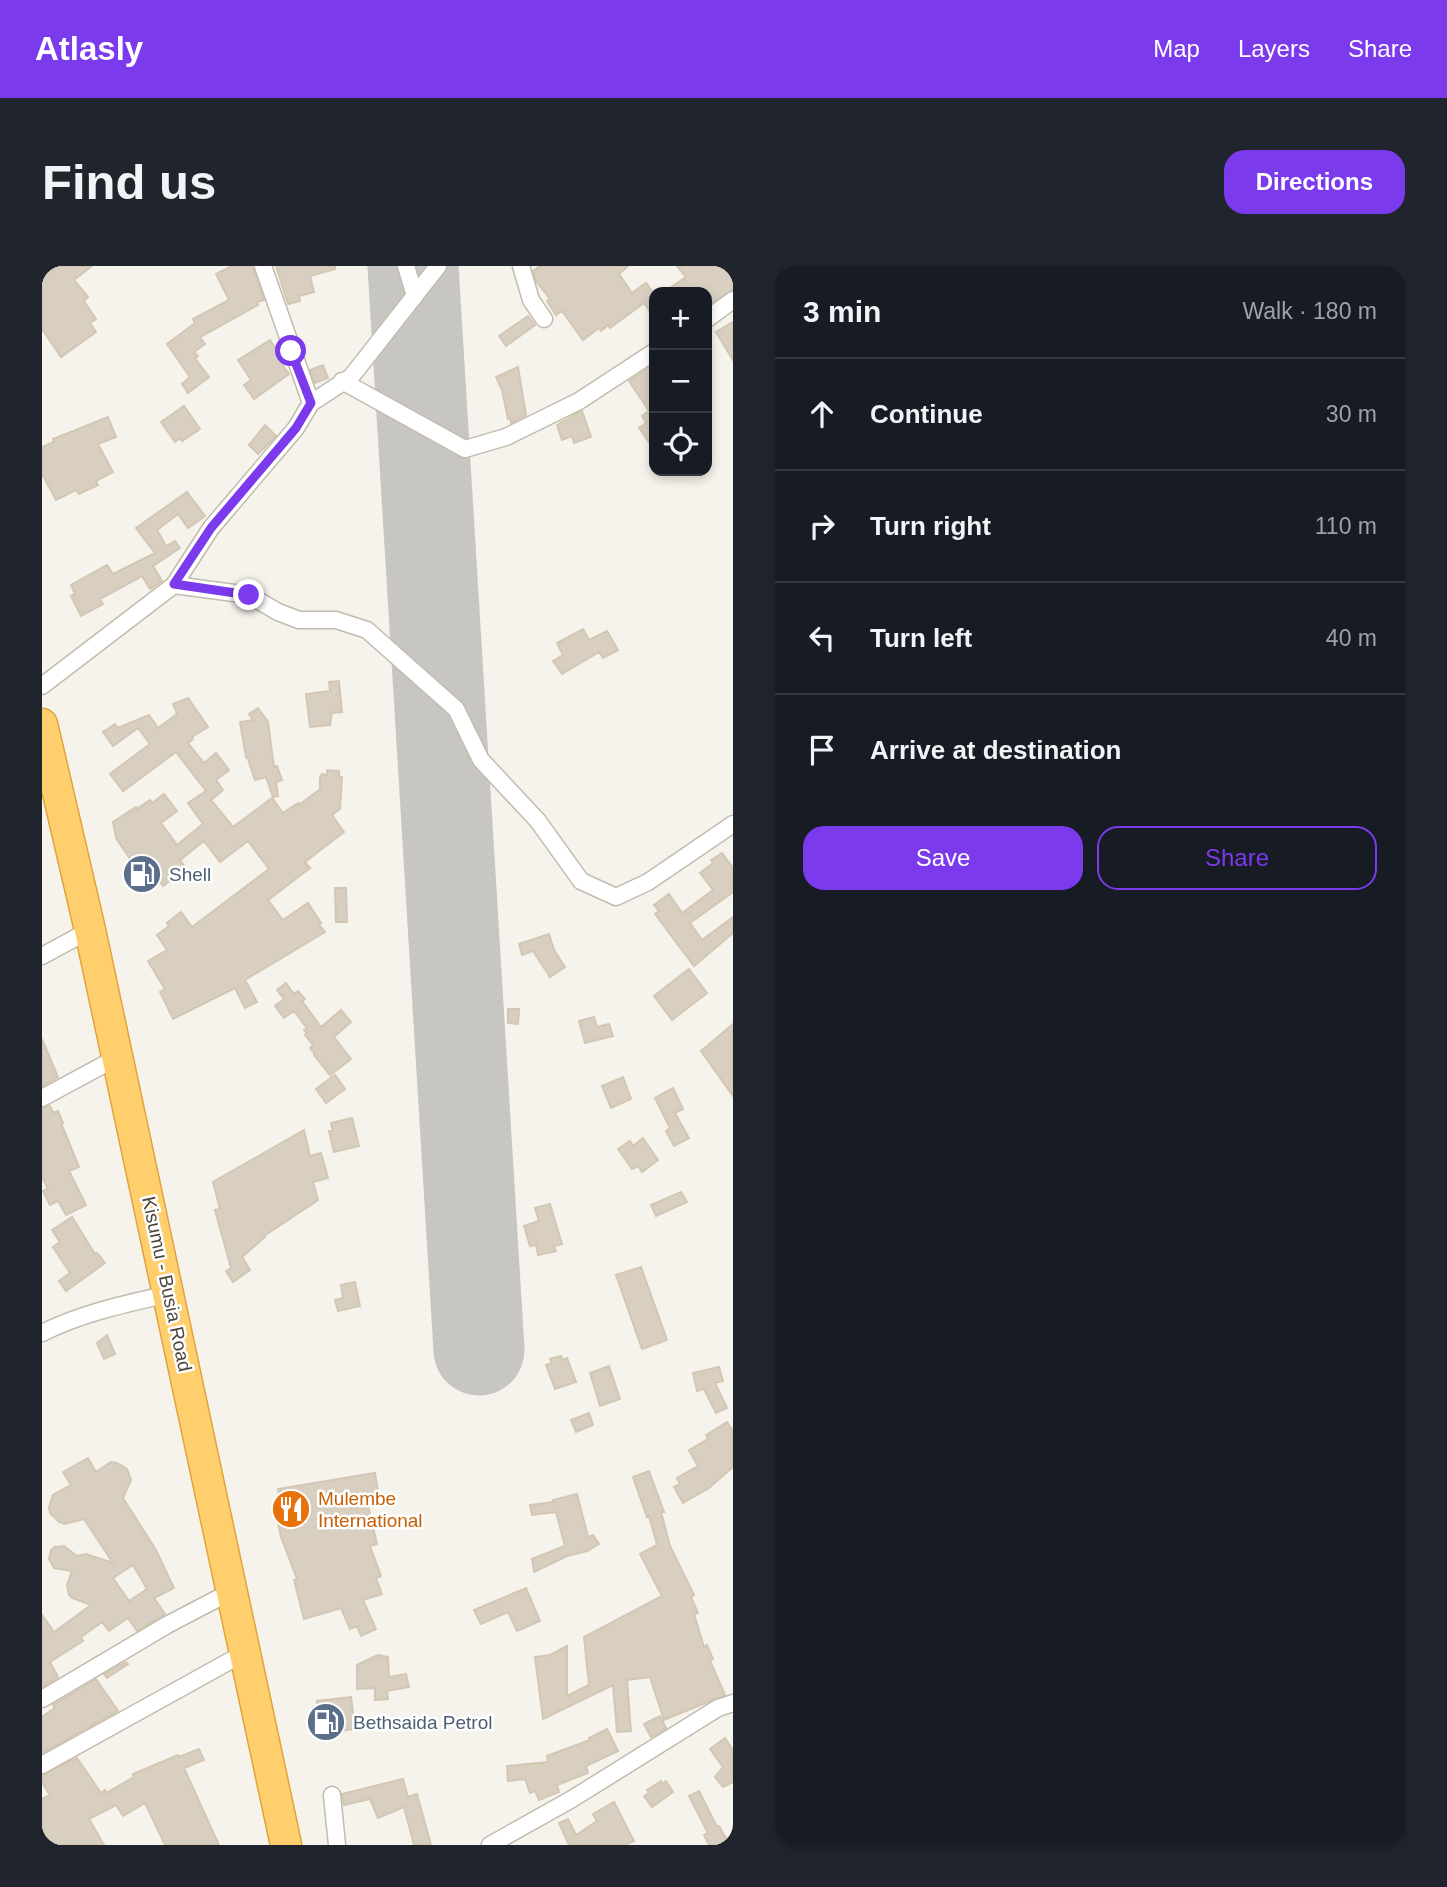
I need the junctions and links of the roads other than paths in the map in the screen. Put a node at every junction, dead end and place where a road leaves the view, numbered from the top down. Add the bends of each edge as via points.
1 (263, 266) edge
2 (406, 266) edge
3 (438, 266) edge
4 (521, 266) edge
5 (415, 296) junction
6 (733, 300) edge
7 (712, 315) edge
8 (544, 319) dead end
9 (649, 355) edge
10 (342, 381) junction
11 (311, 403) junction
12 (174, 584) junction
13 (42, 686) edge
14 (42, 724) edge
15 (733, 824) edge
16 (90, 930) junction
17 (42, 957) edge
18 (118, 1057) junction
19 (42, 1098) edge
20 (169, 1294) junction
21 (42, 1334) edge
22 (233, 1591) junction
23 (246, 1652) junction
24 (42, 1699) edge
25 (733, 1703) edge
26 (42, 1765) edge
27 (332, 1795) dead end
28 (286, 1845) edge
29 (337, 1845) edge
30 (490, 1845) edge

1 - 11 street
2 - 5 street
3 - 5 street
4 - 8 street via 531,300
5 - 10 street via 351,377
6 - 7 street
9 - 10 street via 579,401 506,437 465,449
10 - 11 street
11 - 12 street via 296,428 211,528
12 - 13 street
12 - 15 street via 249,595 299,620 336,620 368,631 456,709 481,760 538,821 581,881 616,897 648,882
14 - 16 highway, Kisumu - Busia Road
16 - 17 street
16 - 18 highway, Kisumu - Busia Road
18 - 19 street
18 - 20 highway, Kisumu - Busia Road
20 - 21 street via 106,1308
20 - 22 highway, Kisumu - Busia Road
22 - 23 highway, Kisumu - Busia Road
22 - 24 street
23 - 26 street
23 - 28 highway, Kisumu - Busia Road
25 - 30 street
27 - 29 street

